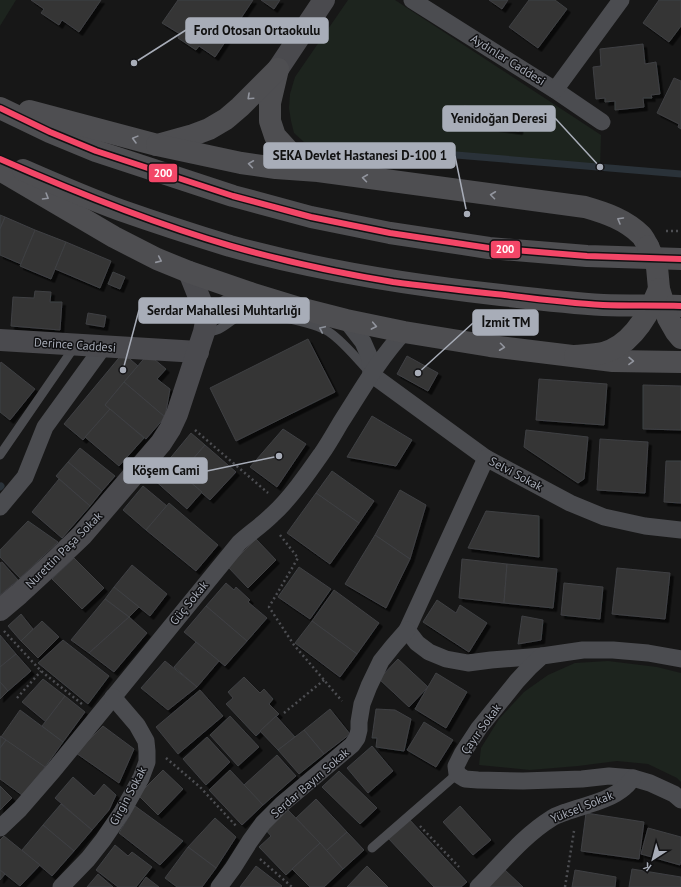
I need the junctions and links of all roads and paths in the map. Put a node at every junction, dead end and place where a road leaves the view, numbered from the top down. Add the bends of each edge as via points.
1 (324, 0) edge
2 (412, 0) edge
3 (621, 0) edge
4 (278, 69) junction
5 (555, 90) junction
6 (0, 103) edge
7 (0, 108) edge
8 (602, 122) dead end
9 (157, 144) junction
10 (0, 159) edge
11 (0, 170) edge
12 (318, 171) junction
13 (660, 231) dead end
14 (681, 231) edge
15 (681, 259) edge
16 (189, 272) junction
17 (659, 289) junction
18 (250, 293) junction
19 (681, 306) edge
20 (346, 320) junction
21 (206, 324) junction
22 (404, 332) junction
23 (681, 338) edge
24 (0, 340) edge
25 (76, 345) junction
26 (103, 347) junction
27 (198, 352) junction
28 (575, 356) junction
29 (681, 362) edge
30 (371, 374) junction
31 (177, 414) junction
32 (0, 455) edge
33 (486, 458) junction
34 (282, 506) junction
35 (0, 507) edge
36 (267, 520) junction
37 (681, 530) edge
38 (0, 610) edge
39 (0, 626) edge
40 (407, 630) junction
41 (542, 656) junction
42 (681, 659) edge
43 (41, 671) junction
44 (324, 680) junction
45 (17, 698) dead end
46 (113, 698) junction
47 (284, 713) dead end
48 (98, 717) junction
49 (359, 722) junction
50 (146, 741) junction
51 (457, 774) junction
52 (632, 778) junction
53 (681, 800) edge
54 (577, 808) junction
55 (409, 815) junction
56 (0, 828) edge
57 (248, 844) junction
58 (372, 848) dead end
59 (459, 868) dead end
60 (60, 887) edge
61 (219, 887) edge
62 (292, 887) edge
63 (478, 887) edge
64 (565, 887) edge

1 - 4 street
2 - 5 street, Aydınlar Caddesi
3 - 5 street
4 -> 9 highway via 226,119 193,135
4 - 12 highway via 270,103 270,121 275,136 295,158
5 - 8 street, Aydınlar Caddesi
9 -> 6 highway
7 - 15 highway via 96,151 233,196 311,217 390,233 489,248 587,256
12 -> 9 highway via 241,163
10 - 19 highway via 119,210 231,246 354,275 544,300 603,305
11 -> 16 highway via 114,237
17 -> 12 highway, bridge via 657,267 642,236 632,227 604,212 585,207
13 - 14 path
16 - 18 highway
16 - 21 street
17 - 23 highway, bridge via 668,318
17 - 28 highway, bridge via 642,322 618,346 604,353
18 - 20 highway
18 - 21 street
20 -> 22 highway
20 - 30 street via 363,342 370,358
21 - 27 street, Nurettin Paşa Sokak
30 -> 21 lane via 345,346 318,326 254,312 242,315 213,332
22 -> 28 highway
22 - 30 street, Güç Sokak
24 - 25 street, Derince Caddesi
25 - 26 street, Derince Caddesi
25 - 32 lane
26 - 27 street, Derince Caddesi
26 - 35 street via 45,427 25,477
27 - 31 street, Nurettin Paşa Sokak
28 -> 29 highway via 613,361
30 - 33 street, Selvi Sokak
30 - 34 street, Güç Sokak via 323,451
31 - 34 path
31 - 38 street, Nurettin Paşa Sokak via 161,443 82,535
33 - 37 street, Selvi Sokak via 570,503 604,516 645,526
33 - 40 street, Serdar Bayırı Sokak
34 - 36 street, Güç Sokak
36 - 44 path via 298,558 269,607 294,644
36 - 46 street, Güç Sokak via 239,543
39 - 43 path
40 - 41 street via 417,643 429,652 446,659 468,663
40 - 49 street, Serdar Bayırı Sokak via 381,661 362,704
41 - 42 street via 583,650 613,650
41 - 51 street, Çayır Sokak via 517,681 479,728 456,766
43 - 45 path
43 - 48 path
44 - 47 path
44 - 49 path
46 - 48 street, Güç Sokak
46 - 50 street, Girgin Sokak via 137,725
48 - 56 street, Güç Sokak via 53,772
49 - 57 street, Serdar Bayırı Sokak via 357,738 352,746 282,804
50 - 57 path via 200,787
50 - 60 street, Girgin Sokak via 147,762 122,812 88,859
51 - 52 street via 465,779 478,780 523,781 609,776
51 - 55 lane
52 - 53 street via 650,783
52 - 54 street, Yüksel Sokak via 617,793
54 - 63 street, Yüksel Sokak via 540,826
54 - 64 path
55 - 58 lane
55 - 59 path
57 - 61 street, Serdar Bayırı Sokak
57 - 62 path

